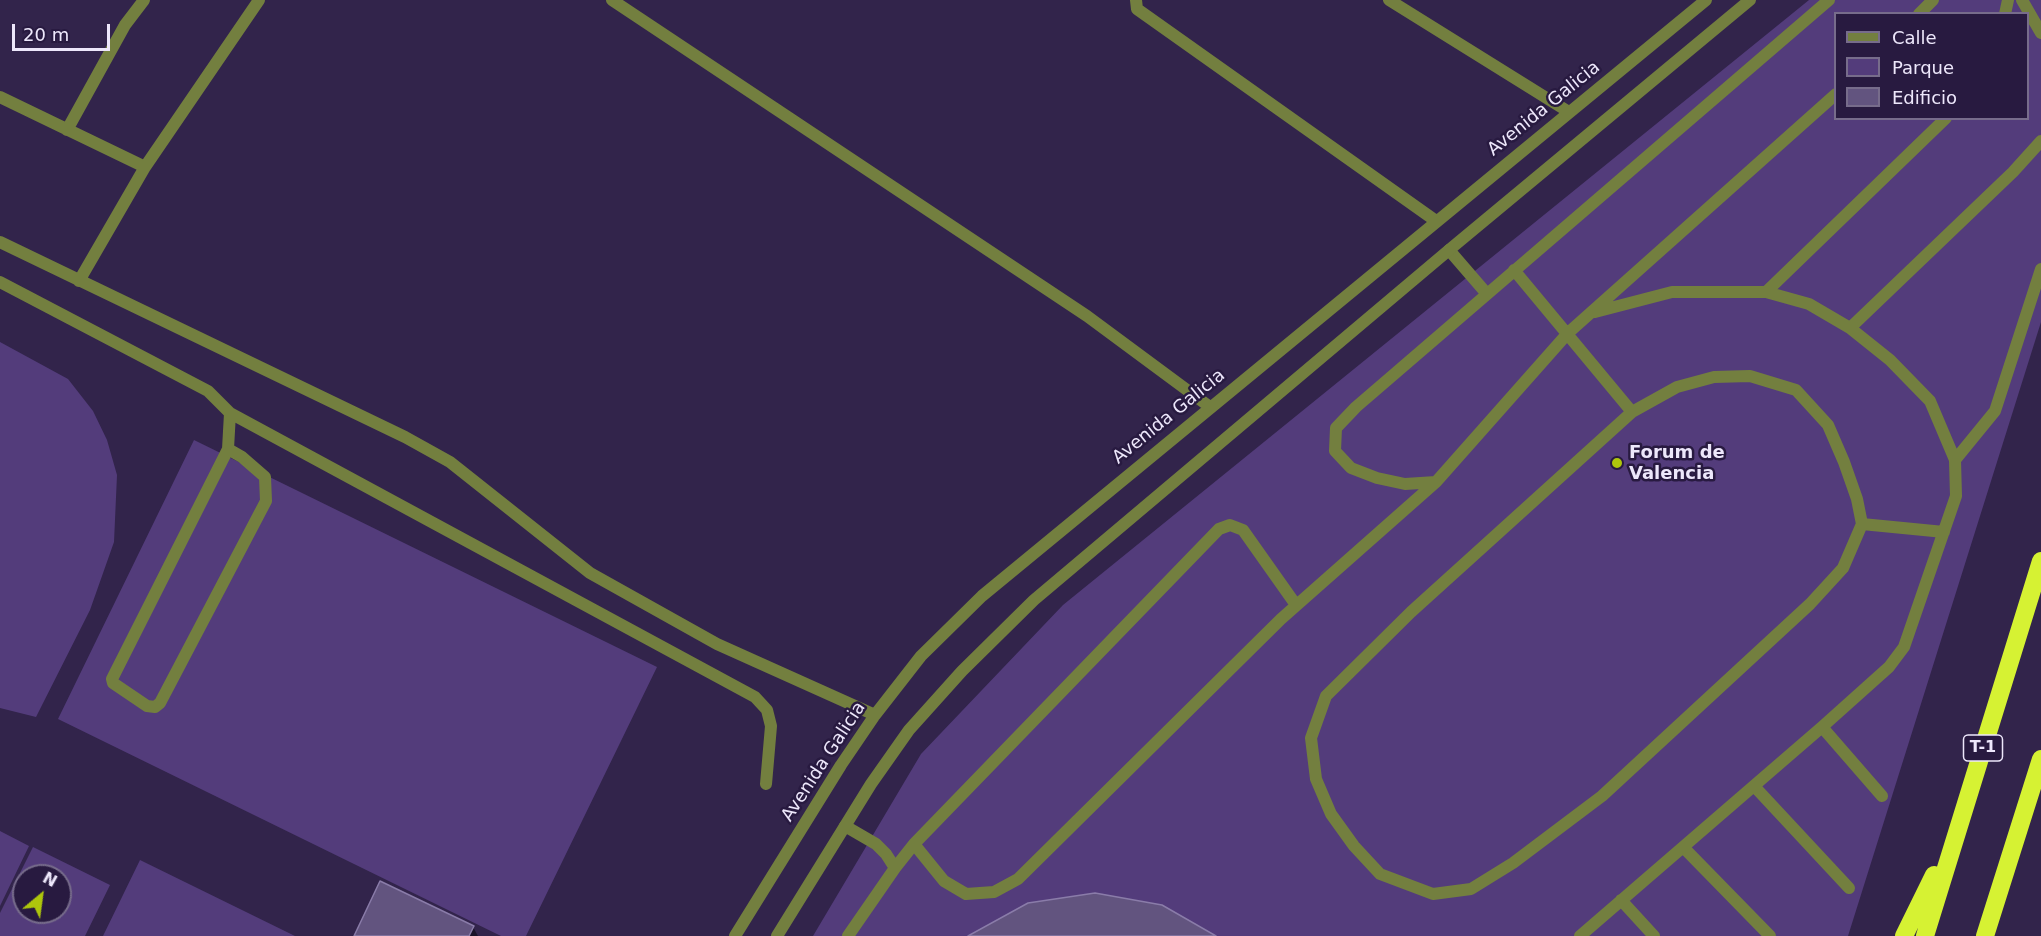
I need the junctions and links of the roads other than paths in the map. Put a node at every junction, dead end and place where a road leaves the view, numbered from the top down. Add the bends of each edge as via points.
1 (144, 0) edge
2 (259, 0) edge
3 (612, 0) edge
4 (1136, 0) edge
5 (1389, 0) edge
6 (1706, 0) edge
7 (1750, 0) edge
8 (1829, 0) edge
9 (1932, 0) edge
10 (1921, 12) edge
11 (2029, 12) edge
12 (2041, 33) edge
13 (1834, 96) edge
14 (0, 97) edge
15 (1569, 112) junction
16 (1944, 120) edge
17 (67, 129) junction
18 (2041, 141) edge
19 (145, 167) junction
20 (1436, 221) junction
21 (0, 242) edge
22 (1449, 250) junction
23 (2041, 269) edge
24 (1514, 270) junction
25 (79, 281) junction
26 (0, 282) edge
27 (1766, 292) junction
28 (1487, 294) junction
29 (1593, 312) junction
30 (1850, 328) junction
31 (1568, 333) junction
32 (1210, 407) junction
33 (1632, 412) junction
34 (230, 413) junction
35 (228, 449) junction
36 (1955, 460) junction
37 (1436, 482) junction
38 (1862, 524) junction
39 (1944, 532) junction
40 (2041, 561) edge
41 (1296, 605) junction
42 (875, 715) junction
43 (1822, 727) junction
44 (2041, 759) edge
45 (766, 784) dead end
46 (1754, 786) junction
47 (1882, 795) dead end
48 (845, 826) junction
49 (1959, 826) junction
50 (914, 844) junction
51 (1683, 847) junction
52 (895, 868) junction
53 (1849, 888) dead end
54 (1621, 900) junction
55 (735, 936) edge
56 (777, 936) edge
57 (848, 936) edge
58 (1580, 936) edge
59 (1654, 936) edge
60 (1770, 936) edge
61 (1904, 936) edge
62 (1924, 936) edge
63 (1985, 936) edge

1 - 17 street via 125,25
2 - 19 street
3 - 32 street via 1087,315
4 - 20 street via 1137,9
5 - 15 street
6 - 15 street, Avenida Galicia
7 - 22 street
8 - 24 street
9 - 10 street
11 - 12 street
13 - 29 street
14 - 17 street
15 - 20 street, Avenida Galicia
16 - 27 street
17 - 19 street
18 - 30 street
19 - 25 street
20 - 32 street, Avenida Galicia
21 - 25 street
22 - 28 street
22 - 48 street via 1034,600 909,730
23 - 36 street via 1995,411
24 - 28 street
24 - 31 street
25 - 42 street via 405,437 450,462 590,573 717,644
26 - 34 street via 208,391
27 - 29 street via 1672,292
27 - 30 street via 1809,304
28 - 37 street via 1336,428 1335,451 1351,468 1405,484
29 - 31 street
30 - 36 street via 1890,360 1929,401
31 - 33 street
31 - 37 street
32 - 42 street, Avenida Galicia via 981,596 921,656
33 - 38 street via 1677,387 1714,377 1750,376 1796,390 1828,425 1857,499
33 - 38 street via 1411,612 1326,696 1311,738 1316,779 1331,814 1380,874 1433,894 1471,889 1514,863 1602,796 1810,604 1843,568
34 - 35 street
34 - 45 street via 755,697 767,710 771,726
35 - 35 street via 112,679 147,706 160,703 266,501 265,477
36 - 39 street via 1956,496
37 - 41 street
38 - 39 street
39 - 43 street via 1904,647 1889,667
40 - 49 highway, T-1
41 - 50 street via 1018,879 994,892 966,894 944,881
41 - 50 street via 1243,530 1230,525 1219,529
42 - 55 street, Avenida Galicia
43 - 46 street
43 - 47 street
44 - 63 highway
46 - 51 street
46 - 53 street
48 - 52 street via 876,844
48 - 56 street
49 - 61 highway
49 - 62 highway, T-1
50 - 52 street
51 - 54 street
51 - 60 street
52 - 57 street
54 - 58 street
54 - 59 street

